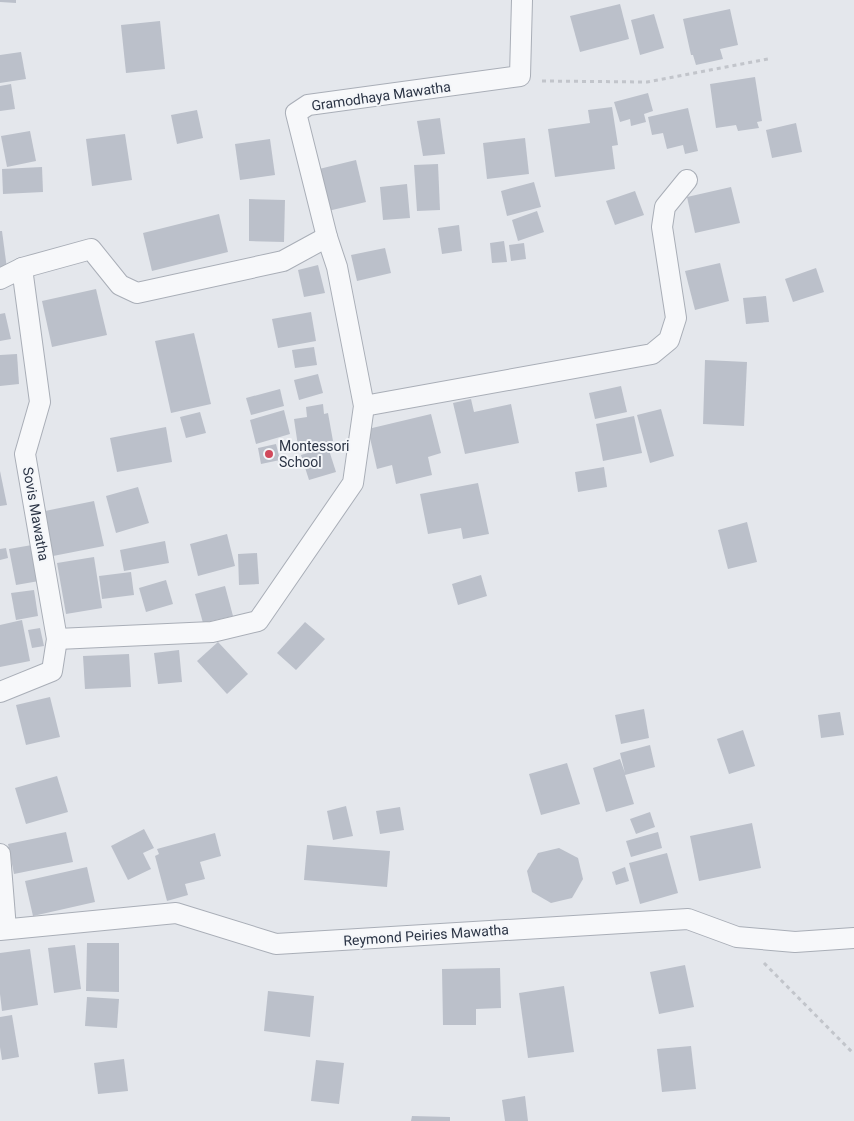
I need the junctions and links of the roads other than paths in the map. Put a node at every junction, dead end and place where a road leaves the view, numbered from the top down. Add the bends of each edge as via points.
1 (522, 0) edge
2 (687, 180) dead end
3 (328, 237) junction
4 (22, 268) junction
5 (0, 279) edge
6 (364, 406) junction
7 (57, 638) junction
8 (0, 692) edge
9 (0, 854) edge
10 (3, 930) edge
11 (854, 938) edge

1 - 3 street, Gramodhaya Mawatha via 520,76 308,104 296,113
2 - 6 street via 665,207 662,227 676,318 669,340 652,354
3 - 4 street via 283,261 137,293 120,285 91,249
3 - 6 street via 337,266
4 - 5 street
4 - 7 street, Sovis Mawatha via 40,402 25,454
6 - 7 street via 353,483 258,621 212,632
7 - 8 street, Sovis Mawatha via 52,671
9 - 10 street
10 - 11 street, Reymond Peiries Mawatha via 176,913 276,944 688,919 737,937 795,942

